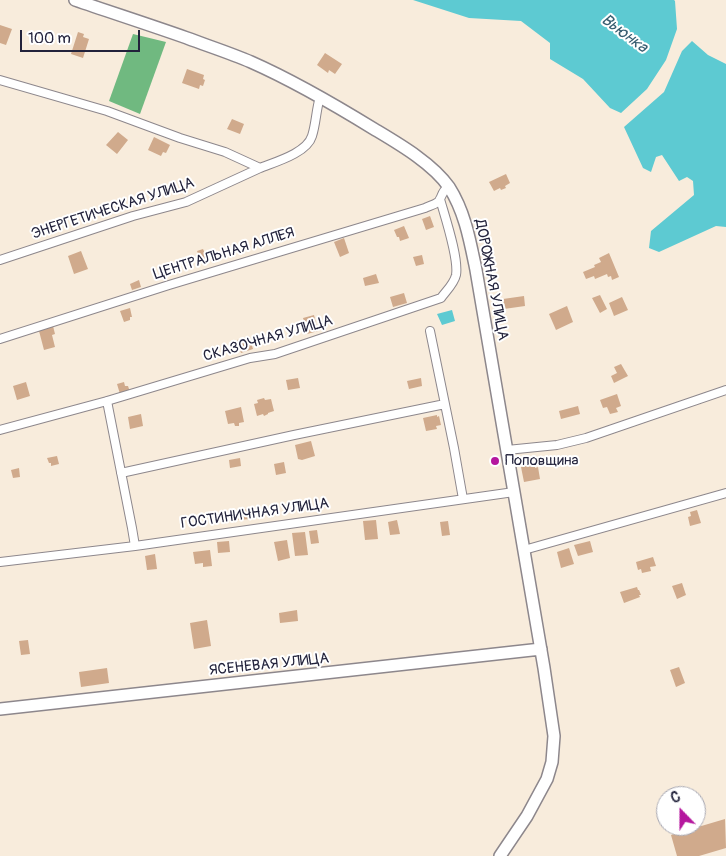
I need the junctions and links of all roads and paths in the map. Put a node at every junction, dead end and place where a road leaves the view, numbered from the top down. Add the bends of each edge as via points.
1 (76, 0) edge
2 (0, 80) edge
3 (320, 97) junction
4 (260, 168) junction
5 (448, 187) junction
6 (440, 199) junction
7 (0, 260) edge
8 (430, 331) dead end
9 (0, 339) edge
10 (726, 390) edge
11 (107, 401) junction
12 (445, 404) junction
13 (0, 430) edge
14 (507, 450) junction
15 (121, 473) junction
16 (514, 492) junction
17 (726, 493) edge
18 (463, 499) junction
19 (135, 546) junction
20 (524, 550) junction
21 (0, 562) edge
22 (541, 649) junction
23 (0, 709) edge
24 (500, 856) edge

1 - 3 main road, ДОРОЖНАЯ УЛИЦА via 215,48
2 - 4 street via 107,111 225,152
3 - 4 street, ЭНЕРГЕТИЧЕСКАЯ УЛИЦА via 310,142 292,155
3 - 5 main road, ДОРОЖНАЯ УЛИЦА via 407,150 431,168
4 - 7 street, ЭНЕРГЕТИЧЕСКАЯ УЛИЦА via 186,202
5 - 6 street, ЦЕНТРАЛЬНАЯ АЛЛЕЯ
5 - 14 main road, ДОРОЖНАЯ УЛИЦА via 461,209 471,244
6 - 9 street, ЦЕНТРАЛЬНАЯ АЛЛЕЯ via 425,208
6 - 11 street, СКАЗОЧНАЯ УЛИЦА via 456,258 456,275 441,298 275,354 250,358
8 - 12 street
10 - 14 street via 586,438 557,445
11 - 13 street, СКАЗОЧНАЯ УЛИЦА
11 - 15 street
12 - 15 street
12 - 18 street
14 - 16 main road, ДОРОЖНАЯ УЛИЦА
15 - 19 street
16 - 18 street, ГОСТИНИЧНАЯ УЛИЦА
16 - 20 main road, ДОРОЖНАЯ УЛИЦА
17 - 20 street
18 - 19 street, ГОСТИНИЧНАЯ УЛИЦА
19 - 21 street, ГОСТИНИЧНАЯ УЛИЦА
20 - 22 main road, ДОРОЖНАЯ УЛИЦА
22 - 23 main road, ЯСЕНЕВАЯ УЛИЦА
22 - 24 main road, ДОРОЖНАЯ УЛИЦА via 554,727 552,762 528,816

